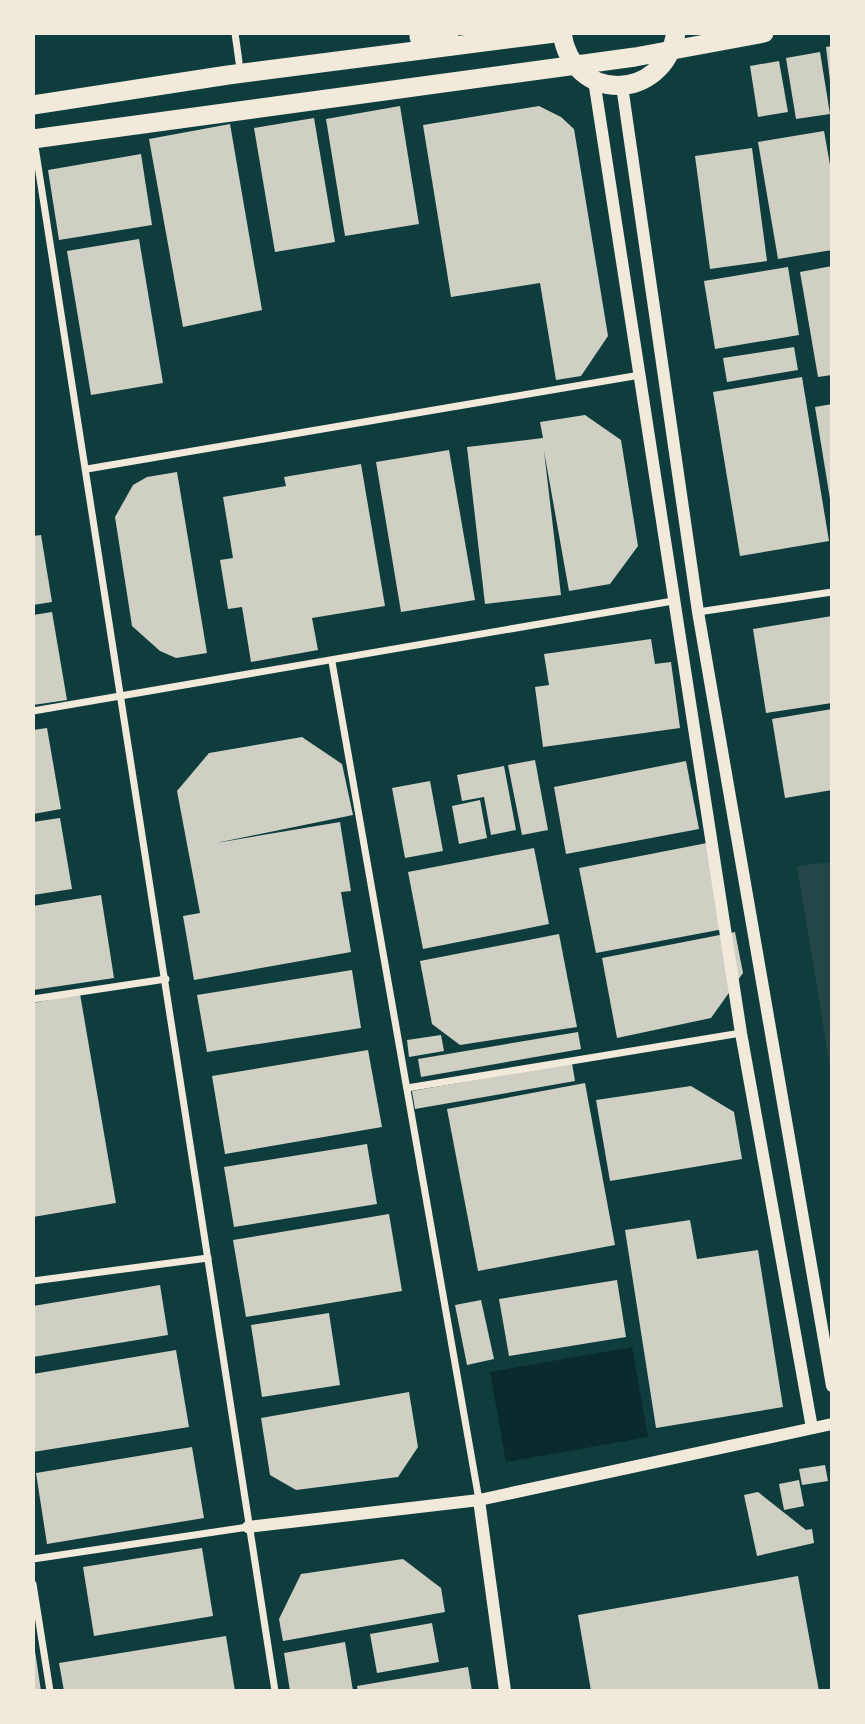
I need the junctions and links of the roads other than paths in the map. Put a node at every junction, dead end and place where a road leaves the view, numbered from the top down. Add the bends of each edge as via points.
1 (235, 33) edge
2 (449, 33) edge
3 (555, 33) edge
4 (562, 33) edge
5 (764, 33) edge
6 (772, 33) edge
7 (674, 42) edge
8 (239, 62) junction
9 (572, 62) junction
10 (594, 80) junction
11 (622, 86) junction
12 (33, 92) edge
13 (33, 105) edge
14 (33, 137) edge
15 (640, 375) junction
16 (87, 470) junction
17 (832, 592) edge
18 (673, 601) junction
19 (698, 612) junction
20 (332, 662) junction
21 (123, 696) junction
22 (33, 711) edge
23 (166, 979) junction
24 (33, 999) edge
25 (741, 1033) junction
26 (407, 1087) junction
27 (208, 1258) junction
28 (33, 1281) edge
29 (832, 1386) edge
30 (832, 1424) edge
31 (812, 1428) junction
32 (479, 1500) junction
33 (248, 1527) junction
34 (33, 1559) edge
35 (33, 1584) edge
36 (50, 1691) edge
37 (275, 1691) edge
38 (505, 1691) edge

1 - 8 street
2 - 8 highway
3 - 13 highway
4 - 9 highway
5 - 14 highway via 635,57
6 - 7 highway
7 - 11 highway via 657,71
8 - 12 highway
9 - 10 highway
9 - 14 highway
10 - 11 highway
10 - 15 street
11 - 19 street
14 - 16 street
15 - 16 street
15 - 18 street
16 - 21 street
17 - 19 street
18 - 20 street
18 - 25 street
19 - 29 street
20 - 21 street
20 - 26 street
21 - 22 street
21 - 23 street
23 - 24 street
23 - 27 street
25 - 26 street
25 - 31 street
26 - 32 street
27 - 28 street
27 - 33 street
30 - 31 street
31 - 32 street
32 - 33 street
32 - 38 street
33 - 34 street
33 - 37 street
35 - 36 street

